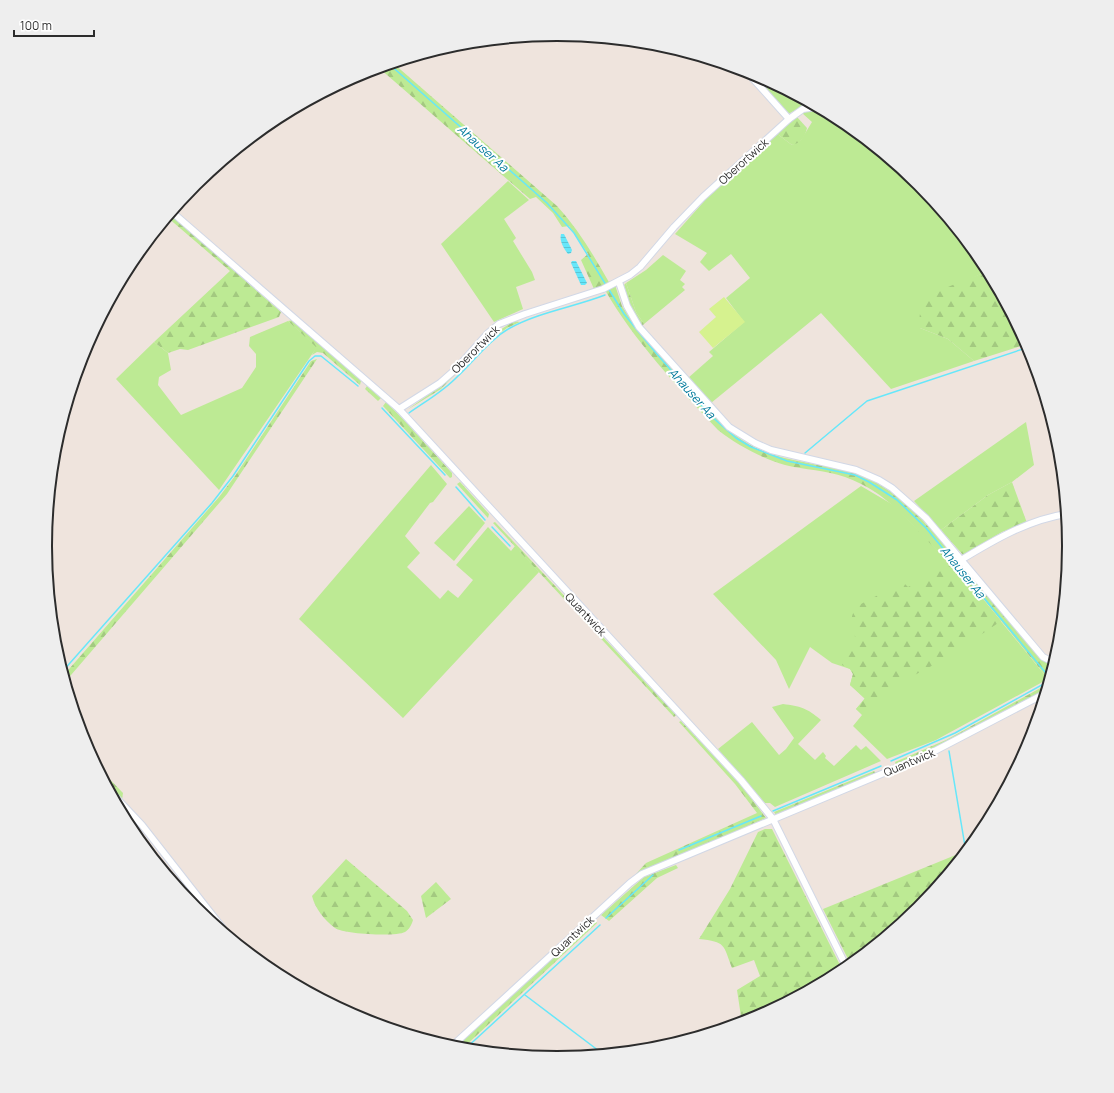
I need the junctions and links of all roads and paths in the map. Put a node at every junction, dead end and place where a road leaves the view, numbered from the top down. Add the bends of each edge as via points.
1 (755, 81) edge
2 (808, 108) edge
3 (789, 119) junction
4 (175, 215) edge
5 (619, 282) junction
6 (399, 409) junction
7 (1061, 515) edge
8 (961, 560) junction
9 (1049, 660) edge
10 (1039, 698) edge
11 (122, 804) edge
12 (773, 819) junction
13 (215, 919) edge
14 (844, 963) edge
15 (457, 1042) edge

1 - 3 street
2 - 3 street, Oberortwick
3 - 5 street, Oberortwick via 693,207 640,268
4 - 6 street
5 - 6 street, Oberortwick via 499,324 440,383
5 - 8 street via 627,306 639,327 729,427 771,450 842,466 879,480 917,509
6 - 12 street, Quantwick via 742,780
7 - 8 street via 1029,524
8 - 9 street via 1043,657
10 - 12 street, Quantwick via 943,747
11 - 13 street via 142,825
12 - 14 street, Quantwick
12 - 15 street, Quantwick via 657,867 630,883

